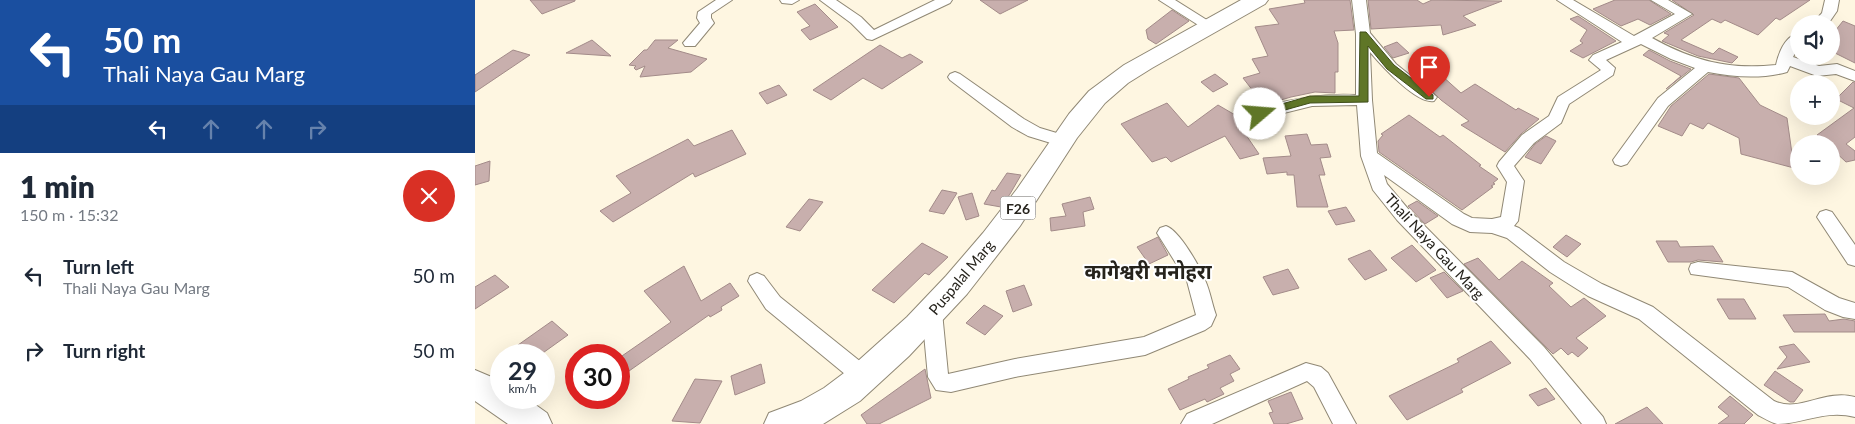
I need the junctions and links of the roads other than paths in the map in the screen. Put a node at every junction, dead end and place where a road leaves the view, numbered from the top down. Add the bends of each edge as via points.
1 (725, 0) edge
2 (787, 0) edge
3 (792, 0) edge
4 (827, 0) edge
5 (839, 0) edge
6 (917, 0) edge
7 (945, 0) edge
8 (1166, 0) edge
9 (1258, 0) edge
10 (1359, 0) edge
11 (1564, 0) edge
12 (1658, 0) edge
13 (1832, 0) edge
14 (931, 7) junction
15 (847, 14) junction
16 (1828, 15) edge
17 (1211, 27) junction
18 (1363, 34) junction
19 (1638, 40) junction
20 (690, 43) dead end
21 (1790, 48) edge
22 (1785, 59) junction
23 (1704, 67) junction
24 (1855, 76) edge
25 (955, 77) dead end
26 (1429, 97) dead end
27 (1365, 100) junction
28 (1260, 114) dead end
29 (1064, 141) junction
30 (1369, 156) junction
31 (1621, 160) dead end
32 (1826, 217) dead end
33 (1492, 226) junction
34 (1166, 233) dead end
35 (1855, 259) edge
36 (1698, 269) dead end
37 (757, 281) dead end
38 (1855, 311) edge
39 (932, 312) junction
40 (864, 377) junction
41 (475, 385) edge
42 (1855, 407) edge
43 (535, 424) edge
44 (781, 424) edge
45 (1192, 424) edge
46 (1345, 424) edge
47 (1595, 424) edge

1 - 20 street via 705,12 707,23
2 - 3 street
4 - 15 street
5 - 15 street
6 - 14 street
7 - 14 street
8 - 17 street
9 - 17 main road, Puspalal Marg / F26
10 - 18 street, Thali Naya Gau Marg
11 - 19 street
12 - 19 street via 1685,14
13 - 16 street
14 - 15 street via 872,36
17 - 29 main road, Puspalal Marg / F26 via 1151,57 1114,82 1095,99
18 - 26 street via 1391,67
18 - 27 street, Thali Naya Gau Marg
19 - 23 street
19 - 33 street via 1598,58 1598,63 1608,68 1608,72 1563,101 1555,119 1513,154 1505,166 1516,181 1509,220
21 - 22 street
22 - 23 street via 1782,69 1759,72
22 - 24 street via 1817,71 1837,69
23 - 31 street via 1663,102
25 - 29 street via 1017,124
27 - 28 street via 1310,100
27 - 30 street, Thali Naya Gau Marg
29 - 39 main road, Puspalal Marg / F26 via 971,268
30 - 33 street via 1458,219 1470,225
30 - 47 street, Thali Naya Gau Marg via 1379,186 1403,215 1537,353
32 - 35 street
33 - 42 street via 1513,233 1595,290 1646,313 1779,415 1838,402
34 - 39 street via 1196,280 1206,315 1198,324 1145,346 943,383 938,377
36 - 38 street via 1792,280 1832,304
37 - 40 street via 773,303
39 - 40 main road, Puspalal Marg / F26
40 - 44 main road, Puspalal Marg / F26 via 830,403
41 - 43 main road via 493,393
45 - 46 street via 1306,372 1321,380

